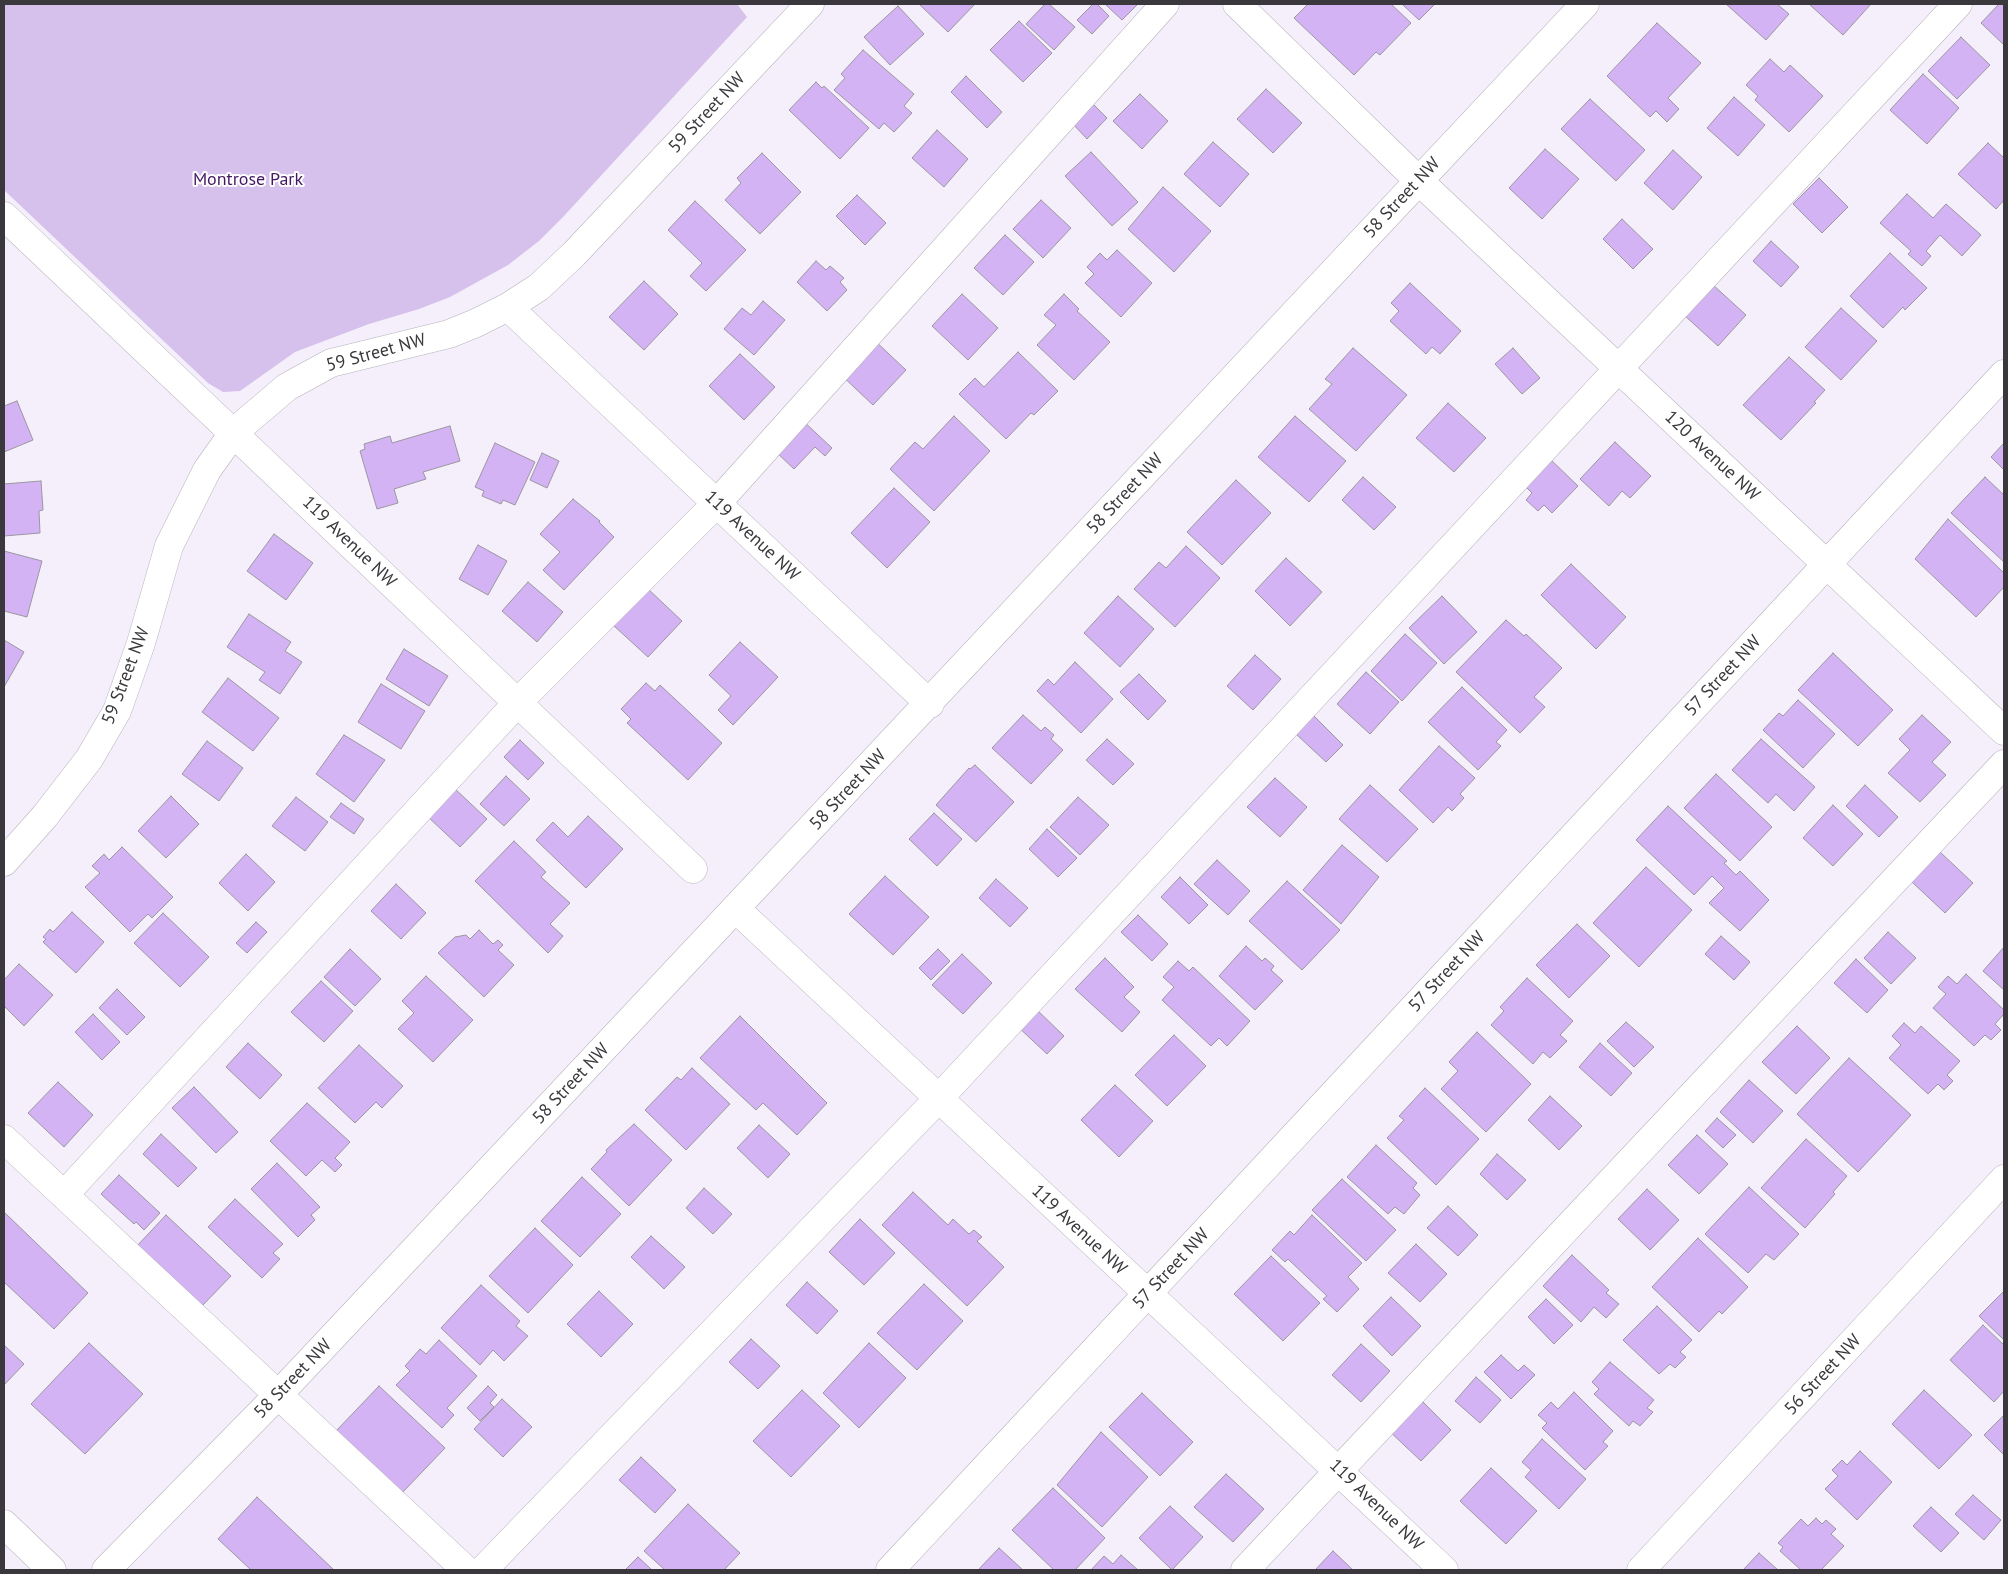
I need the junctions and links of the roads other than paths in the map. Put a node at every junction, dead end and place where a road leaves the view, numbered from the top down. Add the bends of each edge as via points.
1 (810, 4) edge
2 (1165, 4) edge
3 (1237, 4) edge
4 (1585, 4) edge
5 (1958, 4) edge
6 (1419, 181) junction
7 (4, 216) edge
8 (508, 307) junction
9 (1619, 368) junction
10 (2004, 374) edge
11 (234, 432) junction
12 (717, 503) junction
13 (1827, 564) junction
14 (518, 702) junction
15 (930, 704) junction
16 (2004, 731) edge
17 (2004, 764) edge
18 (4, 862) edge
19 (693, 869) dead end
20 (736, 909) junction
21 (939, 1098) junction
22 (4, 1139) edge
23 (2004, 1179) edge
24 (64, 1195) junction
25 (1147, 1294) junction
26 (278, 1395) junction
27 (1338, 1469) junction
28 (4, 1524) edge
29 (52, 1570) edge
30 (106, 1570) edge
31 (466, 1570) edge
32 (483, 1570) edge
33 (890, 1570) edge
34 (1245, 1570) edge
35 (1444, 1570) edge
36 (1641, 1570) edge

1 - 8 street, 59 Street NW via 574,254 539,286
2 - 12 street
3 - 6 street, 120 Avenue NW
4 - 6 street, 58 Street NW
5 - 9 street
6 - 9 street, 120 Avenue NW
6 - 15 street, 58 Street NW
7 - 11 street, 119 Avenue NW
8 - 11 street, 59 Street NW via 449,334 331,363 287,387
8 - 12 street, 119 Avenue NW
9 - 13 street, 120 Avenue NW
9 - 21 street
10 - 13 street, 57 Street NW
11 - 14 street, 119 Avenue NW
11 - 18 street, 59 Street NW via 207,470 169,546 117,711 88,759 45,816
12 - 14 street
12 - 15 street, 119 Avenue NW
13 - 16 street, 120 Avenue NW
13 - 25 street, 57 Street NW
14 - 19 street, 119 Avenue NW
14 - 24 street
15 - 20 street, 58 Street NW
17 - 27 street
20 - 21 street, 119 Avenue NW
20 - 26 street, 58 Street NW
21 - 25 street, 119 Avenue NW
21 - 32 street
22 - 24 street
23 - 36 street, 56 Street NW
24 - 26 street
25 - 27 street, 119 Avenue NW
25 - 33 street, 57 Street NW
26 - 30 street, 58 Street NW
26 - 31 street
27 - 34 street
27 - 35 street, 119 Avenue NW
28 - 29 street

